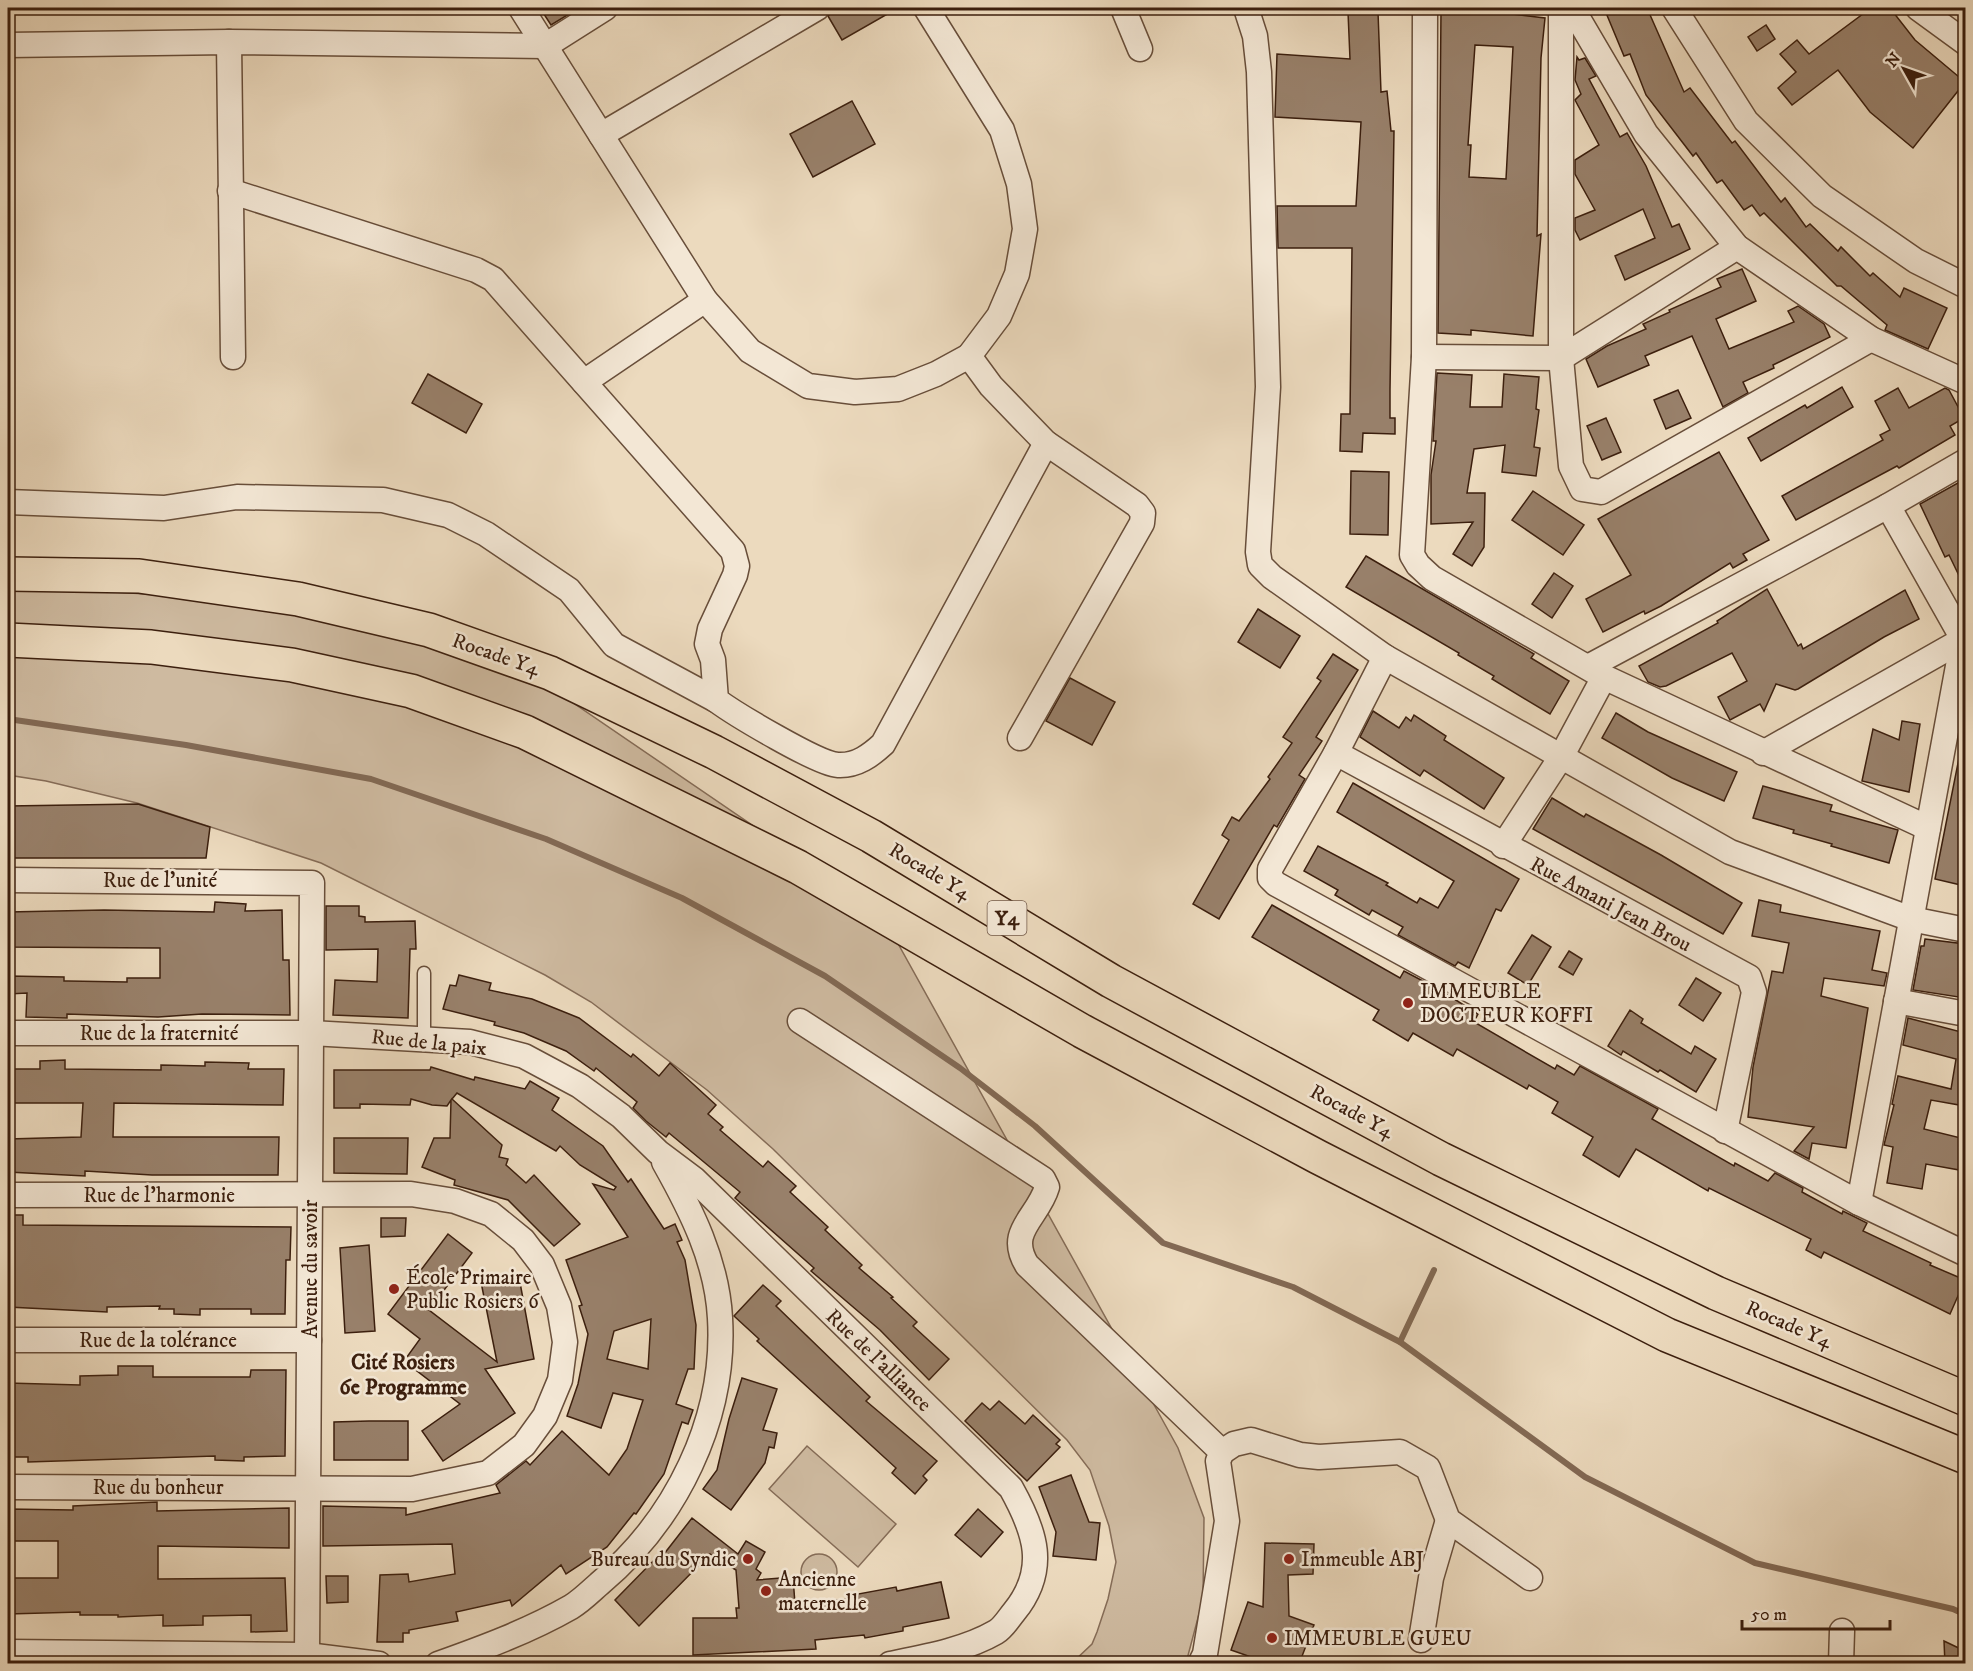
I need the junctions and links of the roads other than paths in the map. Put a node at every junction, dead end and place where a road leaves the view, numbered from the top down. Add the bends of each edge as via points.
1 (521, 8) edge
2 (605, 8) edge
3 (817, 8) edge
4 (926, 8) edge
5 (1123, 8) edge
6 (1246, 8) edge
7 (1425, 8) edge
8 (1561, 8) edge
9 (1572, 8) edge
10 (1674, 8) edge
11 (1918, 8) edge
12 (229, 42) junction
13 (1965, 43) edge
14 (8, 45) edge
15 (545, 45) junction
16 (1140, 49) dead end
17 (601, 135) junction
18 (230, 191) junction
19 (1737, 247) junction
20 (1965, 286) edge
21 (705, 300) junction
22 (1871, 339) junction
23 (969, 356) junction
24 (233, 357) dead end
25 (1424, 357) junction
26 (1561, 358) junction
27 (584, 382) junction
28 (1965, 382) edge
29 (1046, 443) junction
30 (1965, 461) edge
31 (8, 502) edge
32 (1888, 506) junction
33 (8, 574) edge
34 (1964, 639) edge
35 (8, 640) edge
36 (1385, 657) junction
37 (1596, 672) junction
38 (716, 700) junction
39 (1020, 738) dead end
40 (1336, 753) junction
41 (1763, 753) junction
42 (1561, 757) junction
43 (1928, 828) junction
44 (1503, 846) junction
45 (8, 880) edge
46 (312, 883) joint
47 (1911, 919) junction
48 (1965, 930) edge
49 (424, 973) dead end
50 (1896, 1001) junction
51 (1965, 1014) edge
52 (800, 1021) dead end
53 (8, 1033) edge
54 (311, 1033) junction
55 (424, 1038) junction
56 (1725, 1131) junction
57 (658, 1152) junction
58 (8, 1195) edge
59 (310, 1195) junction
60 (1859, 1203) junction
61 (1965, 1254) edge
62 (8, 1340) edge
63 (309, 1340) junction
64 (1965, 1399) edge
65 (1222, 1452) junction
66 (1965, 1456) edge
67 (8, 1487) edge
68 (308, 1487) junction
69 (1448, 1520) junction
70 (1530, 1578) dead end
71 (1842, 1631) dead end
72 (1421, 1640) dead end
73 (8, 1652) edge
74 (307, 1655) junction
75 (379, 1664) edge
76 (438, 1664) edge
77 (890, 1664) edge
78 (1200, 1664) edge
79 (1841, 1664) edge

1 - 15 street
2 - 15 street
3 - 17 street
4 - 23 street via 1002,130 1018,184 1025,229 1017,274 999,316
5 - 16 street
6 - 36 street via 1255,36 1259,72 1268,387 1260,565
7 - 25 street
8 - 26 street
9 - 19 street via 1646,134
10 - 20 street via 1746,121 1822,196 1916,261
11 - 13 street
12 - 14 street
12 - 15 street
12 - 18 street
15 - 17 street
17 - 21 street
18 - 24 street
18 - 27 street via 476,270 493,279
19 - 22 street
19 - 26 street
21 - 23 street via 750,351 808,386 855,392 898,389
21 - 27 street
22 - 26 street via 1601,492 1582,489 1571,466
22 - 28 street
23 - 29 street via 991,386
25 - 26 street
25 - 37 street via 1412,555 1432,578
27 - 38 street via 733,551 735,575 707,644 713,660
29 - 38 street via 883,744 869,757 850,765 826,763
29 - 39 street via 1143,513 1142,523
30 - 32 street
31 - 38 street via 164,508 237,497 383,500 448,515 486,534 569,590 615,645
32 - 34 street
32 - 37 street
33 - 64 highway, Rocade Y4 / Y4 via 139,576 298,599 429,630 550,673 714,752 872,836 1111,981 1441,1159 1716,1293
34 - 41 street
34 - 43 street
35 - 66 highway via 151,647 292,665 411,691 525,732 798,867 1103,1042 1667,1335
36 - 40 street
36 - 42 street
37 - 41 street
37 - 42 street
40 - 44 street, Rue Amani Jean Brou
40 - 56 street via 1270,869 1270,878 1276,884
41 - 43 street
42 - 44 street
42 - 47 street via 1730,852
43 - 47 street
44 - 56 street, Rue Amani Jean Brou via 1749,977 1754,992
45 - 46 street, Rue de l'unité
46 - 54 street, Avenue du savoir
47 - 48 street
47 - 50 street
49 - 55 lane
50 - 51 street
50 - 60 street
52 - 65 street via 1043,1179 1047,1187 1044,1196 1020,1235 1018,1251 1027,1265
53 - 54 street, Rue de la fraternité
54 - 55 street, Rue de la paix
54 - 59 street, Avenue du savoir
55 - 57 street, Rue de la paix via 470,1042 524,1056 580,1086 621,1116
56 - 60 street
57 - 76 street via 692,1211 712,1268 720,1317 720,1376 704,1433 681,1486 655,1527 615,1571 573,1606 523,1631
57 - 77 street, Rue de l'alliance via 694,1179 1011,1488 1030,1522 1037,1558 1024,1600 999,1631 966,1646
58 - 59 street, Rue de l'harmonie
59 - 63 street, Avenue du savoir
59 - 68 street, Rue de l'harmonie via 411,1194 455,1201 491,1214 523,1240 542,1265 559,1306 565,1341 560,1380 545,1416 524,1445 488,1473 411,1489
60 - 61 street
62 - 63 street, Rue de la tolérance
63 - 68 street, Avenue du savoir
65 - 69 street via 1234,1443 1251,1440 1319,1457 1400,1452 1428,1468
65 - 78 street via 1218,1461 1227,1521 1205,1654
67 - 68 street, Rue du bonheur
68 - 74 street, Avenue du savoir
69 - 70 street
69 - 72 street via 1431,1578
71 - 79 street
73 - 74 street
74 - 75 street

